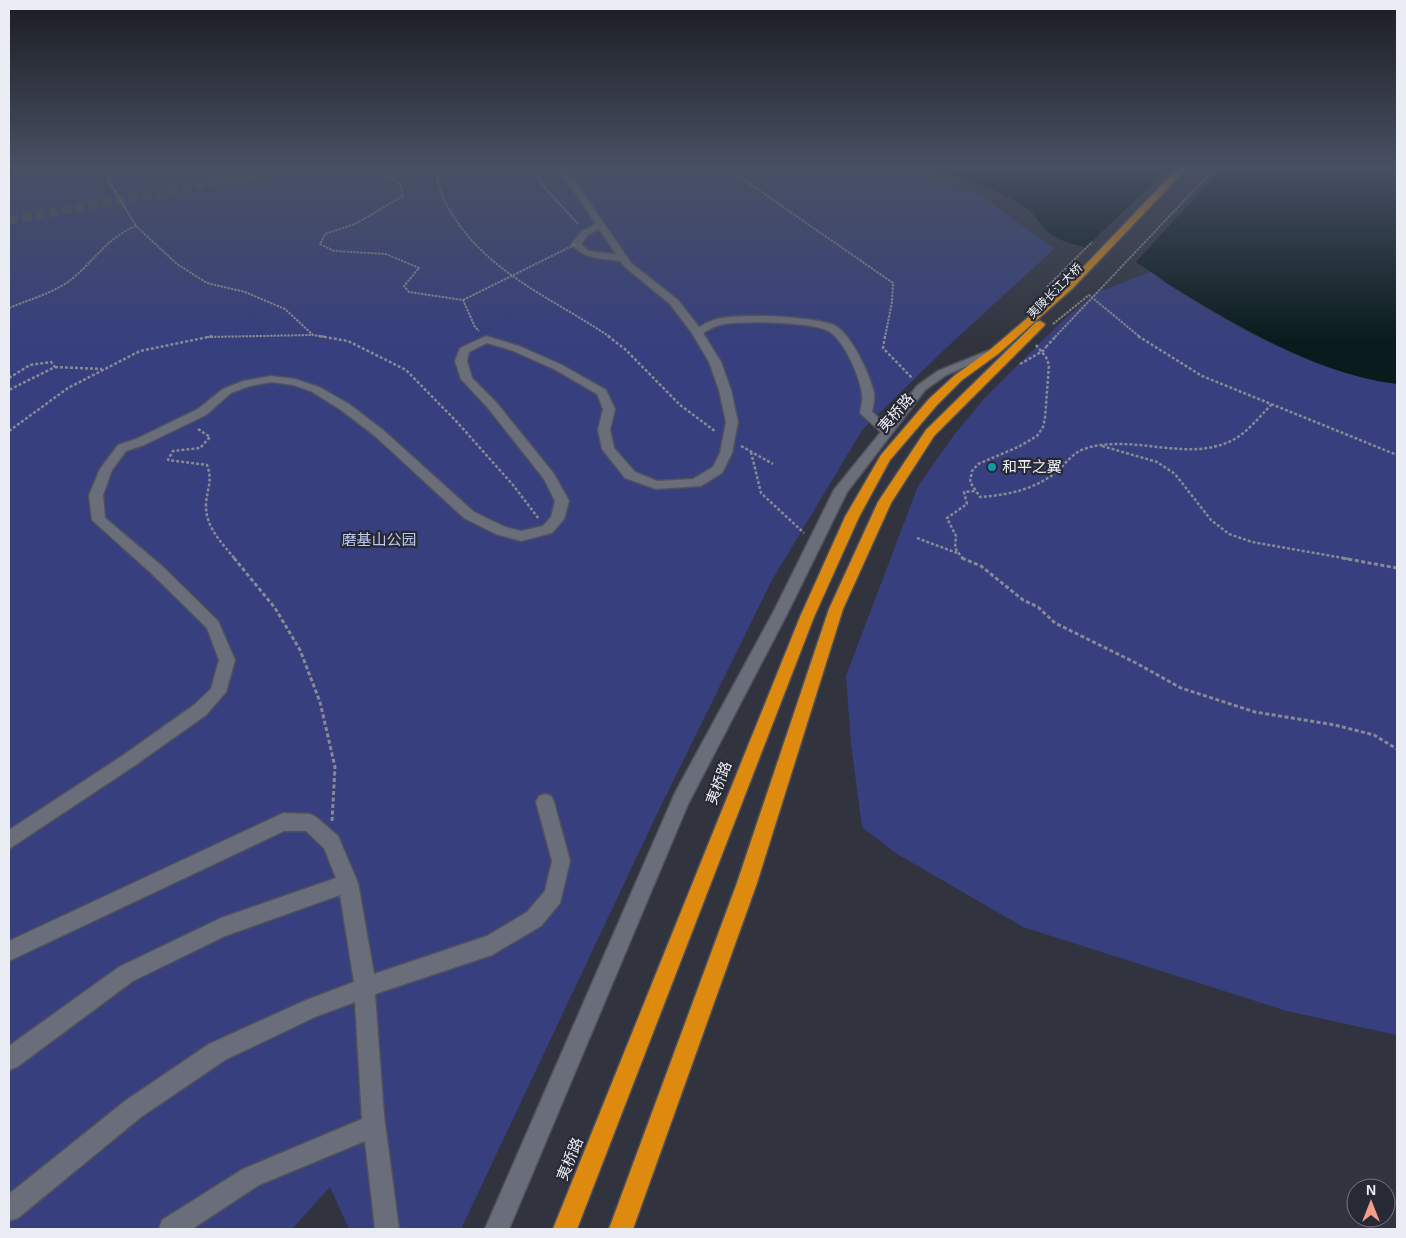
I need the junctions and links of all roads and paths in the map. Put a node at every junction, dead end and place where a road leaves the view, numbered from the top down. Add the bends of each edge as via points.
1 (600, 225) edge
2 (136, 226) joint
3 (349, 226) edge
4 (456, 226) edge
5 (579, 226) edge
6 (599, 226) edge
7 (810, 226) edge
8 (1128, 226) edge
9 (1133, 226) edge
10 (1160, 226) edge
11 (585, 233) junction
12 (1098, 237) dead end
13 (576, 244) junction
14 (622, 258) junction
15 (1043, 291) dead end
16 (463, 300) junction
17 (9, 308) edge
18 (1052, 326) dead end
19 (697, 332) junction
20 (313, 334) junction
21 (1038, 338) dead end
22 (486, 339) junction
23 (1046, 347) dead end
24 (994, 352) junction
25 (55, 367) junction
26 (104, 369) junction
27 (9, 378) edge
28 (967, 383) junction
29 (921, 388) junction
30 (9, 390) edge
31 (1271, 406) junction
32 (182, 423) junction
33 (9, 432) edge
34 (886, 435) junction
35 (729, 439) junction
36 (1098, 445) junction
37 (751, 451) junction
38 (1397, 455) edge
39 (773, 464) dead end
40 (975, 490) junction
41 (547, 530) junction
42 (918, 538) dead end
43 (815, 544) junction
44 (957, 553) junction
45 (1397, 568) edge
46 (1397, 749) edge
47 (545, 802) dead end
48 (9, 840) edge
49 (331, 842) junction
50 (348, 883) junction
51 (9, 951) edge
52 (364, 988) junction
53 (9, 1059) edge
54 (374, 1125) junction
55 (9, 1209) edge
56 (171, 1229) edge
57 (387, 1229) edge
58 (497, 1229) edge
59 (565, 1229) edge
60 (621, 1229) edge

1 - 14 street
2 - 17 path via 109,240 71,280
2 - 20 path via 176,264 206,283 245,292 285,308
3 - 16 path via 325,234 320,244 334,251 386,254 419,268 404,286 409,292
4 - 35 path via 492,263 620,344 663,390 698,421
5 - 11 path
6 - 11 street
7 - 29 path via 893,283 883,348
8 - 24 highway, 夷陵长江大桥 via 1070,286
9 - 28 highway, 夷陵长江大桥
10 - 23 path, bridge
11 - 13 street
12 - 15 path
13 - 14 street via 586,253
13 - 16 path, bridge
14 - 19 street via 674,302
16 - 22 path via 475,327
18 - 31 path via 1089,295 1135,334 1175,361
19 - 34 street via 718,322 754,319 832,328 862,373 868,395 866,413
19 - 35 street via 715,362 725,390 732,422
20 - 26 path via 213,336 140,351
20 - 41 path via 348,341 406,370 513,485
21 - 40 path via 1035,343 1050,363 1043,427 1038,435 1016,449 981,462 972,471 970,482
22 - 35 street via 524,352 602,392 609,409 604,430 608,449 630,475 656,485 696,483 718,470
22 - 41 street via 464,350 461,361 466,378 492,405 549,477 562,501 557,519
24 - 28 highway, 夷陵长江大桥
24 - 29 street via 942,373
25 - 26 path
25 - 27 path via 51,362 30,365
25 - 30 path
26 - 33 path via 68,388
28 - 59 highway, 夷桥路 via 933,402 885,458 852,517 807,617
28 - 60 highway via 885,502 836,609 747,883
29 - 34 street
31 - 36 path via 1236,438 1218,447 1195,450 1145,444
31 - 38 path
32 - 41 street via 202,412 227,391 246,383 271,379 295,382 315,389 379,432 468,515 501,531 521,536
32 - 48 street via 122,448 106,469 96,495 98,520 157,570 213,625 227,660 218,692 200,710 128,761
32 - 49 path via 210,437 200,448 173,451 168,460 207,465 211,476 206,506 210,528 275,608 300,650 320,702 335,767
34 - 43 street via 841,490
35 - 37 path
36 - 40 path via 1082,449 1055,473 1031,487 1003,496 980,497
36 - 45 path via 1156,462 1175,474 1211,520 1229,534 1252,542
37 - 39 path
37 - 43 path via 760,493
40 - 44 path via 964,492 967,504 947,518 957,536
42 - 44 path
43 - 58 street via 682,799
44 - 46 path via 964,560 981,566 1055,623 1181,688 1255,712 1335,725 1374,736
47 - 52 street via 561,861 554,896 534,919 492,945
49 - 50 street
49 - 51 street via 310,823 283,822
50 - 52 street
50 - 53 street via 221,928 126,974
52 - 54 street
52 - 55 street via 311,1008 217,1052 133,1109
54 - 56 street via 251,1177
54 - 57 street

